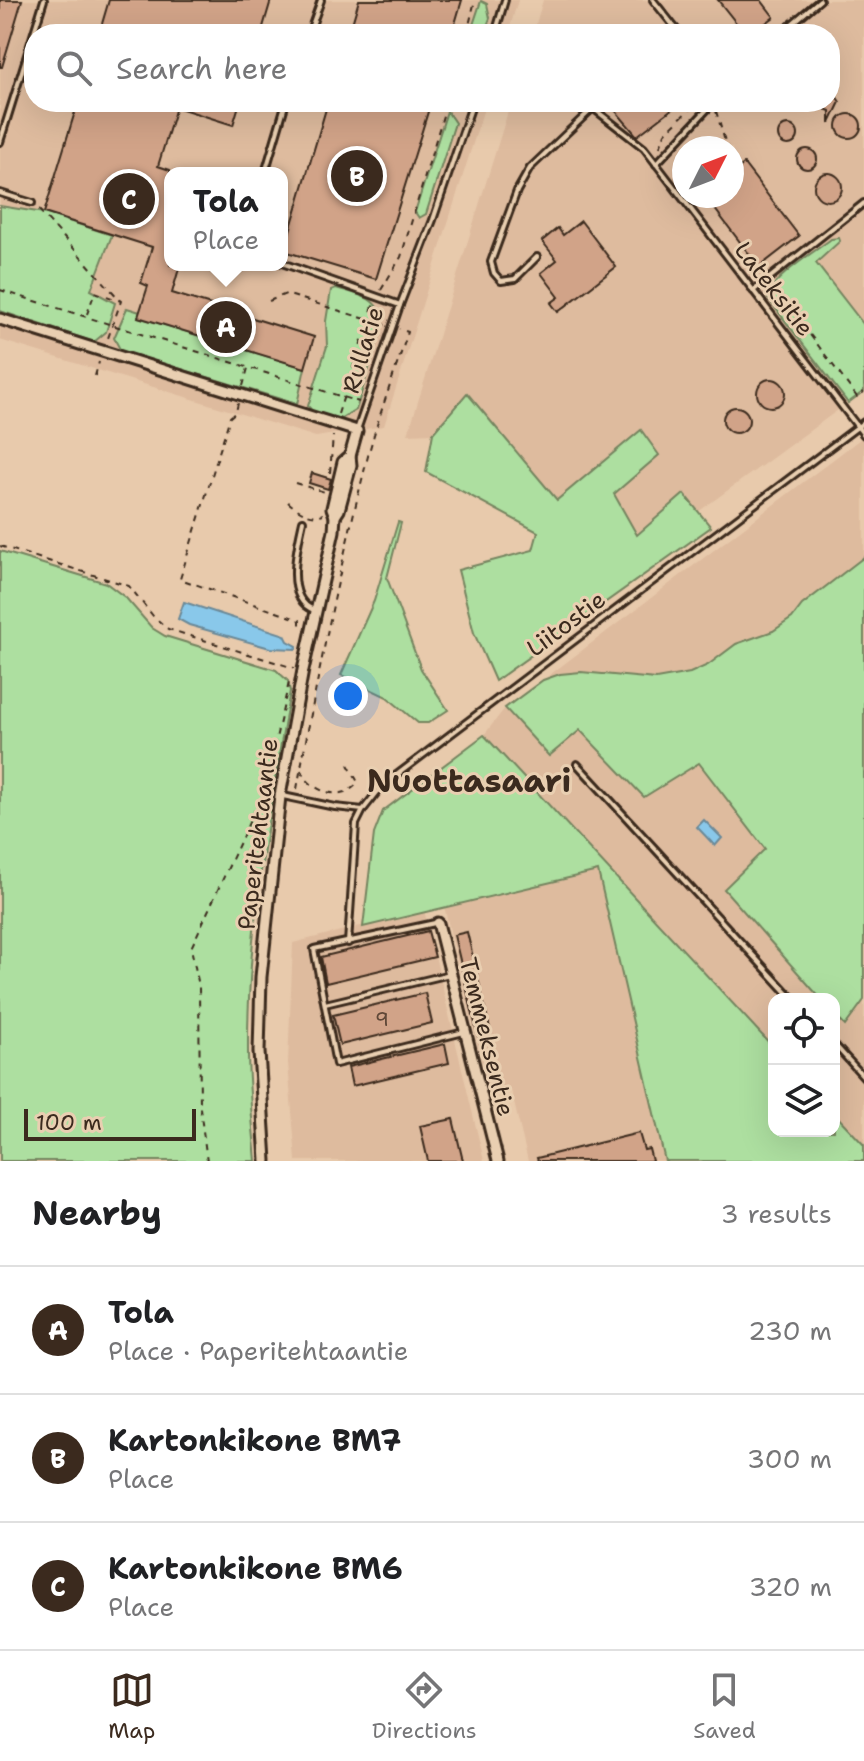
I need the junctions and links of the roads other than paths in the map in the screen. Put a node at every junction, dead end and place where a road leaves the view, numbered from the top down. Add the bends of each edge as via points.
1 (44, 0) edge
2 (321, 0) edge
3 (505, 0) edge
4 (653, 0) edge
5 (820, 0) edge
6 (37, 24) edge
7 (313, 24) edge
8 (498, 24) edge
9 (672, 24) edge
10 (792, 24) edge
11 (24, 65) edge
12 (283, 112) edge
13 (470, 112) edge
14 (589, 112) edge
15 (598, 112) edge
16 (705, 112) edge
17 (0, 142) edge
18 (656, 164) junction
19 (267, 167) edge
20 (0, 193) edge
21 (32, 203) road end
22 (864, 203) edge
23 (537, 257) dead end
24 (288, 265) edge
25 (753, 291) junction
26 (400, 305) junction
27 (0, 319) edge
28 (864, 422) edge
29 (857, 427) junction
30 (357, 431) junction
31 (864, 435) edge
32 (303, 521) dead end
33 (315, 611) junction
34 (577, 764) dead end
35 (280, 796) junction
36 (363, 810) junction
37 (438, 923) joint
38 (348, 943) junction
39 (450, 974) junction
40 (787, 993) edge
41 (325, 1004) junction
42 (464, 1032) junction
43 (840, 1051) edge
44 (864, 1077) edge
45 (266, 1161) edge
46 (498, 1161) edge

1 - 6 lane
2 - 7 lane
3 - 8 lane
4 - 9 lane
5 - 10 lane
11 - 17 lane
12 - 19 lane
13 - 26 lane
14 - 23 lane, Lateksitie via 530,168 491,262 501,281 515,279
15 - 18 lane, Lateksitie
16 - 18 lane
18 - 25 lane, Lateksitie
20 - 21 lane
22 - 25 lane
24 - 26 lane, Rullatie
25 - 29 lane, Lateksitie
26 - 30 lane, Rullatie
27 - 30 street
28 - 29 lane, Liitostie
29 - 31 lane, Lateksitie
29 - 36 lane, Liitostie via 382,786
30 - 33 street, Paperitehtaantie via 330,514 334,531
32 - 33 lane via 293,568 305,605
33 - 35 street, Paperitehtaantie via 298,669
34 - 40 lane
35 - 36 lane
35 - 45 street, Paperitehtaantie via 261,977 259,1052
36 - 38 lane via 356,824
37 - 38 lane
37 - 39 street, Temmeksentie
38 - 41 lane via 314,949
39 - 41 lane
39 - 42 street, Temmeksentie
41 - 42 lane via 336,1064
42 - 46 street, Temmeksentie
43 - 44 lane

